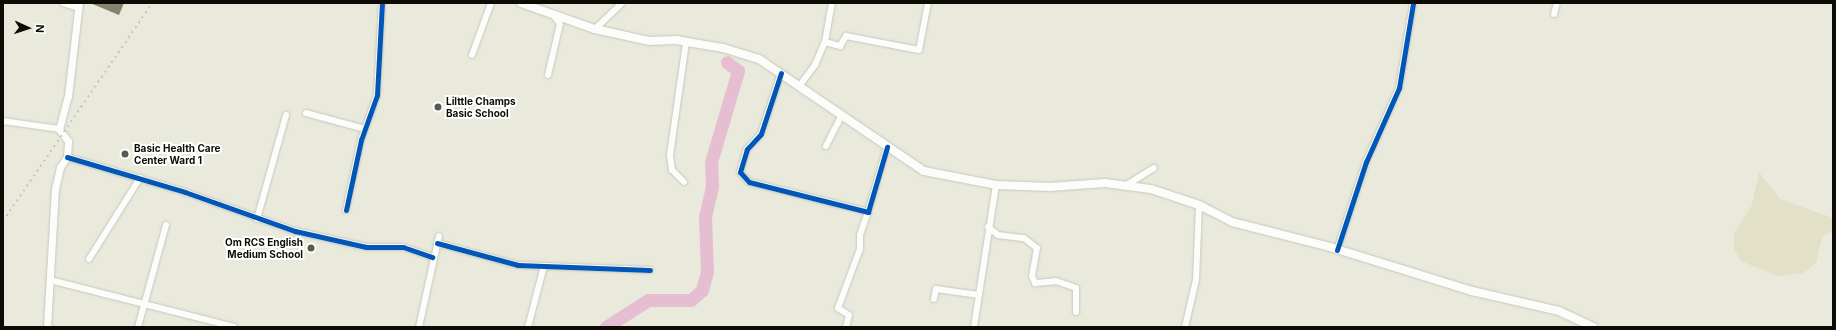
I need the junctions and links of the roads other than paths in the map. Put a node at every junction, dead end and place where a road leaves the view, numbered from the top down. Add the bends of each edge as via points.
1 (63, 3) edge
2 (382, 3) edge
3 (491, 3) edge
4 (521, 3) edge
5 (622, 3) edge
6 (832, 3) edge
7 (928, 3) edge
8 (1413, 3) edge
9 (1557, 3) edge
10 (79, 5) edge
11 (1554, 14) dead end
12 (554, 16) junction
13 (595, 29) junction
14 (686, 42) junction
15 (825, 42) junction
16 (472, 55) dead end
17 (781, 73) junction
18 (548, 74) dead end
19 (800, 85) junction
20 (306, 113) dead end
21 (286, 115) dead end
22 (842, 115) junction
23 (3, 121) edge
24 (59, 129) junction
25 (365, 129) junction
26 (826, 146) dead end
27 (887, 147) junction
28 (67, 156) junction
29 (1154, 168) dead end
30 (140, 178) junction
31 (684, 182) dead end
32 (996, 185) junction
33 (1125, 186) junction
34 (1199, 206) junction
35 (346, 210) dead end
36 (868, 212) junction
37 (257, 219) junction
38 (166, 225) dead end
39 (988, 227) junction
40 (439, 236) dead end
41 (437, 243) junction
42 (1337, 250) junction
43 (432, 257) junction
44 (89, 259) dead end
45 (544, 266) junction
46 (650, 270) dead end
47 (50, 280) junction
48 (979, 295) junction
49 (934, 299) dead end
50 (145, 302) junction
51 (1076, 312) dead end
52 (48, 327) edge
53 (138, 327) edge
54 (234, 327) edge
55 (419, 327) edge
56 (528, 327) edge
57 (846, 327) edge
58 (974, 327) edge
59 (1185, 327) edge
60 (1593, 327) edge

1 - 10 street
2 - 25 street via 377,95
3 - 16 street
4 - 12 main road
5 - 13 street
6 - 15 street
7 - 15 street via 920,50 846,36 840,46
8 - 42 street via 1399,88 1366,162 1348,224
9 - 11 street
10 - 24 street via 68,96
12 - 13 main road
12 - 18 street via 560,24
13 - 14 main road via 649,41
14 - 17 main road via 759,59
14 - 31 street via 687,55 677,88 670,155 672,170
15 - 19 street via 815,65
17 - 19 main road
17 - 36 street via 761,134 747,150 740,172 749,182
19 - 22 main road
20 - 25 street
21 - 37 street
22 - 26 street
22 - 27 main road
23 - 24 street
24 - 28 street via 68,141
25 - 35 street
27 - 32 main road via 924,171
27 - 36 street
28 - 30 street
28 - 47 street via 60,167 55,189
29 - 33 street
30 - 37 street
30 - 44 street
32 - 33 main road
32 - 39 street
33 - 34 main road via 1151,189
34 - 42 main road via 1232,222
34 - 59 street via 1196,280
36 - 57 street via 860,235 860,249 838,308 849,315
37 - 43 street via 366,246 404,247
38 - 50 street
39 - 48 street
39 - 51 street via 998,234 1024,238 1037,248 1032,276 1035,283 1056,281 1076,288
40 - 41 street
41 - 43 street
41 - 45 street via 518,264
42 - 60 main road via 1472,291 1560,311
43 - 55 street
45 - 46 street
45 - 56 street
47 - 50 street
47 - 52 street
48 - 49 street via 936,289
48 - 58 street
50 - 53 street
50 - 54 street

